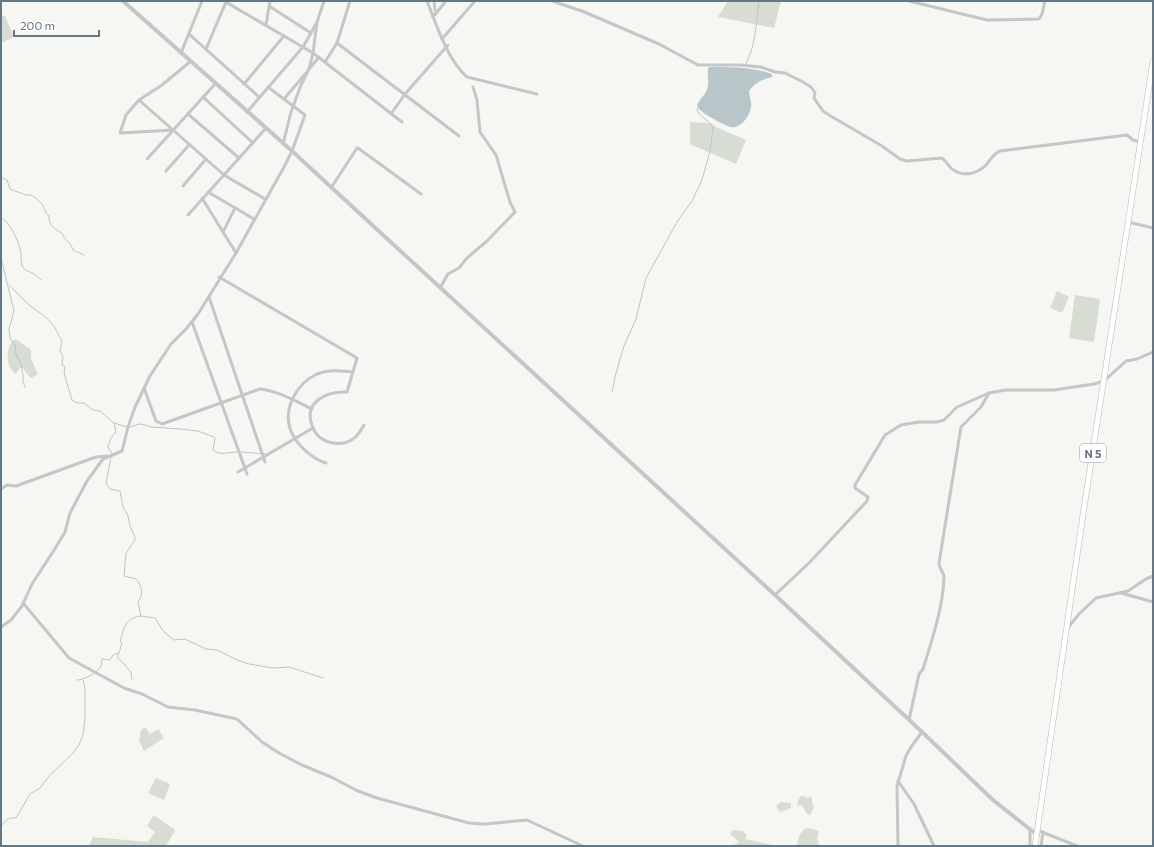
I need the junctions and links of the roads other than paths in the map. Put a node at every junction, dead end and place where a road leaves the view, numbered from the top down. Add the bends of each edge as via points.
1 (123, 1) edge
2 (202, 1) edge
3 (270, 1) edge
4 (324, 1) edge
5 (350, 1) edge
6 (427, 1) edge
7 (434, 1) edge
8 (446, 1) edge
9 (475, 1) edge
10 (552, 1) edge
11 (909, 1) edge
12 (1045, 1) edge
13 (225, 2) edge
14 (269, 6) junction
15 (435, 10) dead end
16 (433, 17) junction
17 (317, 22) junction
18 (266, 25) junction
19 (311, 33) junction
20 (189, 34) junction
21 (284, 36) junction
22 (442, 39) junction
23 (338, 43) junction
24 (447, 46) junction
25 (302, 47) junction
26 (206, 49) junction
27 (181, 53) junction
28 (313, 53) junction
29 (319, 57) junction
30 (191, 61) junction
31 (1153, 61) edge
32 (324, 62) junction
33 (308, 70) junction
34 (1152, 81) edge
35 (216, 83) junction
36 (244, 84) junction
37 (268, 86) junction
38 (473, 87) dead end
39 (405, 94) junction
40 (537, 94) dead end
41 (203, 97) junction
42 (259, 97) junction
43 (284, 99) junction
44 (139, 100) junction
45 (294, 106) junction
46 (247, 112) junction
47 (188, 114) junction
48 (391, 114) junction
49 (402, 122) dead end
50 (266, 128) junction
51 (173, 130) junction
52 (459, 136) dead end
53 (1140, 142) junction
54 (253, 143) junction
55 (283, 144) junction
56 (189, 145) junction
57 (292, 151) junction
58 (239, 158) junction
59 (147, 159) dead end
60 (206, 159) junction
61 (166, 171) dead end
62 (224, 175) junction
63 (183, 186) dead end
64 (331, 188) junction
65 (208, 192) junction
66 (421, 194) dead end
67 (202, 198) junction
68 (265, 199) junction
69 (235, 208) junction
70 (188, 215) dead end
71 (254, 219) junction
72 (1128, 222) junction
73 (1153, 228) edge
74 (223, 232) junction
75 (236, 253) junction
76 (219, 278) junction
77 (440, 288) junction
78 (209, 297) junction
79 (192, 322) junction
80 (1153, 352) edge
81 (353, 372) junction
82 (1104, 381) junction
83 (144, 388) junction
84 (989, 393) junction
85 (242, 396) junction
86 (292, 399) junction
87 (221, 403) junction
88 (312, 409) junction
89 (364, 425) dead end
90 (313, 428) junction
91 (295, 438) junction
92 (109, 456) junction
93 (263, 457) junction
94 (265, 462) dead end
95 (326, 463) dead end
96 (244, 468) junction
97 (238, 472) dead end
98 (247, 474) dead end
99 (1, 489) edge
100 (1153, 576) edge
101 (1121, 593) junction
102 (775, 595) junction
103 (1153, 602) edge
104 (23, 603) junction
105 (1, 627) edge
106 (1066, 630) junction
107 (909, 720) junction
108 (922, 732) junction
109 (898, 782) junction
110 (1030, 830) junction
111 (1037, 832) junction
112 (1042, 832) junction
113 (583, 846) edge
114 (898, 846) edge
115 (934, 846) edge
116 (1030, 846) edge
117 (1035, 846) edge
118 (1041, 846) edge
119 (1077, 846) edge

1 - 27 street
2 - 20 street
3 - 14 street
4 - 17 street
5 - 23 street
6 - 16 street
7 - 15 street
8 - 16 street
9 - 22 street
10 - 53 street via 659,44 698,65 740,65 793,76 811,87 815,93 814,98 823,111 903,160 942,158 956,171 970,174 986,165 1000,150 1127,135
11 - 12 street via 965,16 992,20 1039,19
13 - 18 street
13 - 26 street
14 - 18 street
14 - 19 street
16 - 22 street
17 - 19 street
17 - 28 street
18 - 21 street
19 - 25 street
20 - 26 street
20 - 27 street
21 - 25 street
21 - 36 street
22 - 24 street
23 - 32 street
23 - 39 street
24 - 39 street
24 - 40 street via 459,70 467,77
25 - 28 street
25 - 37 street
26 - 36 street
27 - 30 street
28 - 29 street
28 - 33 street
29 - 32 street
29 - 33 street
30 - 35 street
30 - 44 street
31 - 34 highway, N 5
32 - 48 street
33 - 43 street
33 - 45 street
34 - 53 highway, N 5
35 - 41 street
35 - 46 street
36 - 42 street
37 - 42 street
37 - 43 street
38 - 77 street via 480,132 496,155 515,212 459,268 448,274
39 - 48 street
39 - 52 street
41 - 47 street
41 - 54 street
42 - 46 street
43 - 45 street
44 - 51 street
44 - 51 street via 126,115 120,133
45 - 55 street
45 - 57 street via 305,115
46 - 50 street
47 - 51 street
47 - 58 street
48 - 49 street
50 - 54 street
50 - 55 street
51 - 56 street
51 - 59 street
53 - 72 highway, N 5
54 - 58 street
55 - 57 street
56 - 60 street
56 - 61 street
57 - 64 street
57 - 68 street
58 - 62 street
60 - 62 street
60 - 63 street
62 - 65 street
62 - 68 street
64 - 66 street via 358,148
64 - 77 street
65 - 67 street
65 - 69 street
67 - 70 street
67 - 74 street
68 - 71 street
69 - 71 street
69 - 74 street
71 - 75 street
72 - 73 street
72 - 82 highway, N 5
74 - 75 street
75 - 76 street
76 - 78 street
76 - 81 street via 357,358
77 - 102 street
78 - 79 street
78 - 85 street
79 - 83 street via 171,344
79 - 87 street
80 - 82 street via 1126,361
81 - 86 street via 335,370 318,374 302,383
81 - 88 street via 347,392 332,392 325,395
82 - 84 street via 1054,390 1006,390
82 - 106 highway, N 5
83 - 87 street via 156,421 162,424
83 - 92 street via 128,427 122,451
84 - 102 street via 957,407 944,420 904,424 885,435 855,485 855,488 868,497 867,501
84 - 107 street via 961,427 939,563 944,577 938,618 923,670 919,674
85 - 86 street via 260,389
85 - 87 street
85 - 93 street
86 - 88 street
86 - 91 street via 289,419 290,430
87 - 96 street
88 - 90 street
89 - 90 street via 353,439 338,444 321,438
90 - 91 street
91 - 93 street
91 - 95 street via 312,458
92 - 99 street via 96,458 16,486 7,485
92 - 104 street via 102,459 83,488 70,513 65,532
93 - 94 street
93 - 96 street
96 - 97 street
96 - 98 street
100 - 101 street
101 - 103 street
101 - 106 street via 1096,598
102 - 107 street
104 - 105 street via 11,620
104 - 113 street via 63,652 76,663 168,707 237,719 262,742 279,753 358,791 469,823 527,820
106 - 111 highway, N 5
107 - 108 street
108 - 109 street via 906,756
108 - 110 street via 993,800
109 - 114 street
109 - 115 street via 914,804
110 - 111 street
110 - 116 street
111 - 112 street
111 - 117 highway, N 5
112 - 118 street
112 - 119 street

